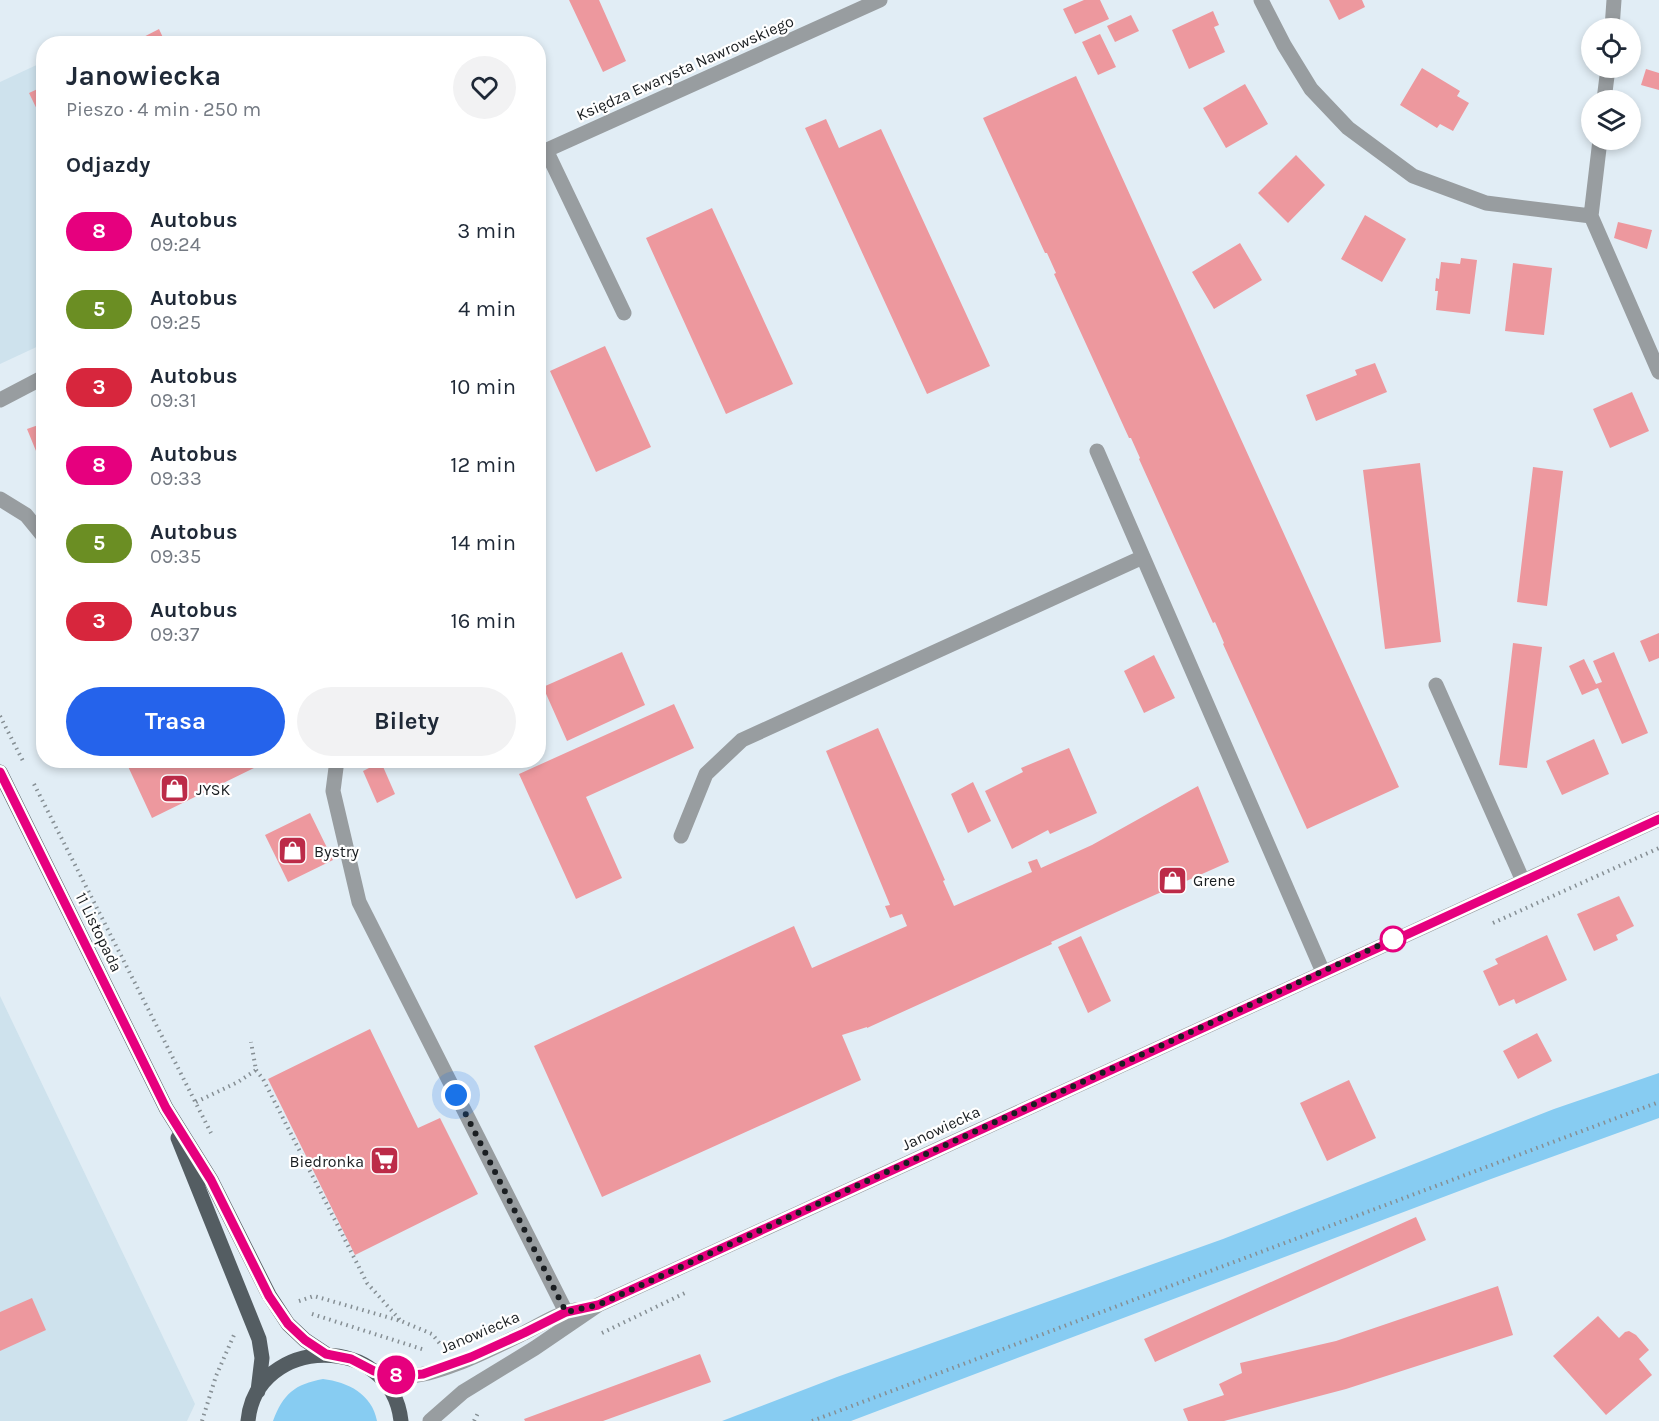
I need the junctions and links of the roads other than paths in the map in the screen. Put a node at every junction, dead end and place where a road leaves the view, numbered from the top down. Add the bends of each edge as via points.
1 (880, 0) edge
2 (1261, 0) edge
3 (1614, 0) edge
4 (1613, 18) edge
5 (546, 150) edge
6 (1599, 150) edge
7 (546, 160) edge
8 (1591, 216) junction
9 (624, 313) dead end
10 (1659, 372) edge
11 (36, 381) edge
12 (0, 400) edge
13 (1097, 451) dead end
14 (0, 499) edge
15 (36, 527) edge
16 (1143, 557) junction
17 (1436, 685) dead end
18 (336, 768) edge
19 (0, 772) edge
20 (1659, 819) edge
21 (681, 836) dead end
22 (1522, 881) junction
23 (1323, 972) junction
24 (166, 1108) junction
25 (598, 1305) junction
26 (566, 1312) junction
27 (326, 1354) junction
28 (374, 1371) junction
29 (258, 1391) junction
30 (248, 1421) edge
31 (401, 1421) edge
32 (430, 1421) edge

1 - 5 street, Księdza Ewarysta Nawrowskiego
2 - 8 street via 1311,89 1348,128 1413,176 1486,202
3 - 4 street
6 - 8 street
7 - 9 street
8 - 10 street
11 - 12 street
13 - 16 street
14 - 15 street via 26,515
16 - 21 street via 742,740 706,774
16 - 23 street
17 - 22 street
18 - 26 street via 333,791 359,902
19 - 24 main road, 11 Listopada
20 - 22 street, Janowiecka
22 - 23 street, Janowiecka
23 - 25 street, Janowiecka
24 - 27 main road, 11 Listopada via 211,1180 279,1313 305,1340
24 - 29 main road, 11 Listopada via 259,1339 262,1359
25 - 26 street, Janowiecka
25 - 32 street, Janowiecka via 463,1392
26 - 28 street, Janowiecka via 423,1374 402,1376
27 - 28 main road via 351,1359
27 - 29 main road via 306,1356 287,1364
28 - 31 main road via 390,1389
29 - 30 main road

